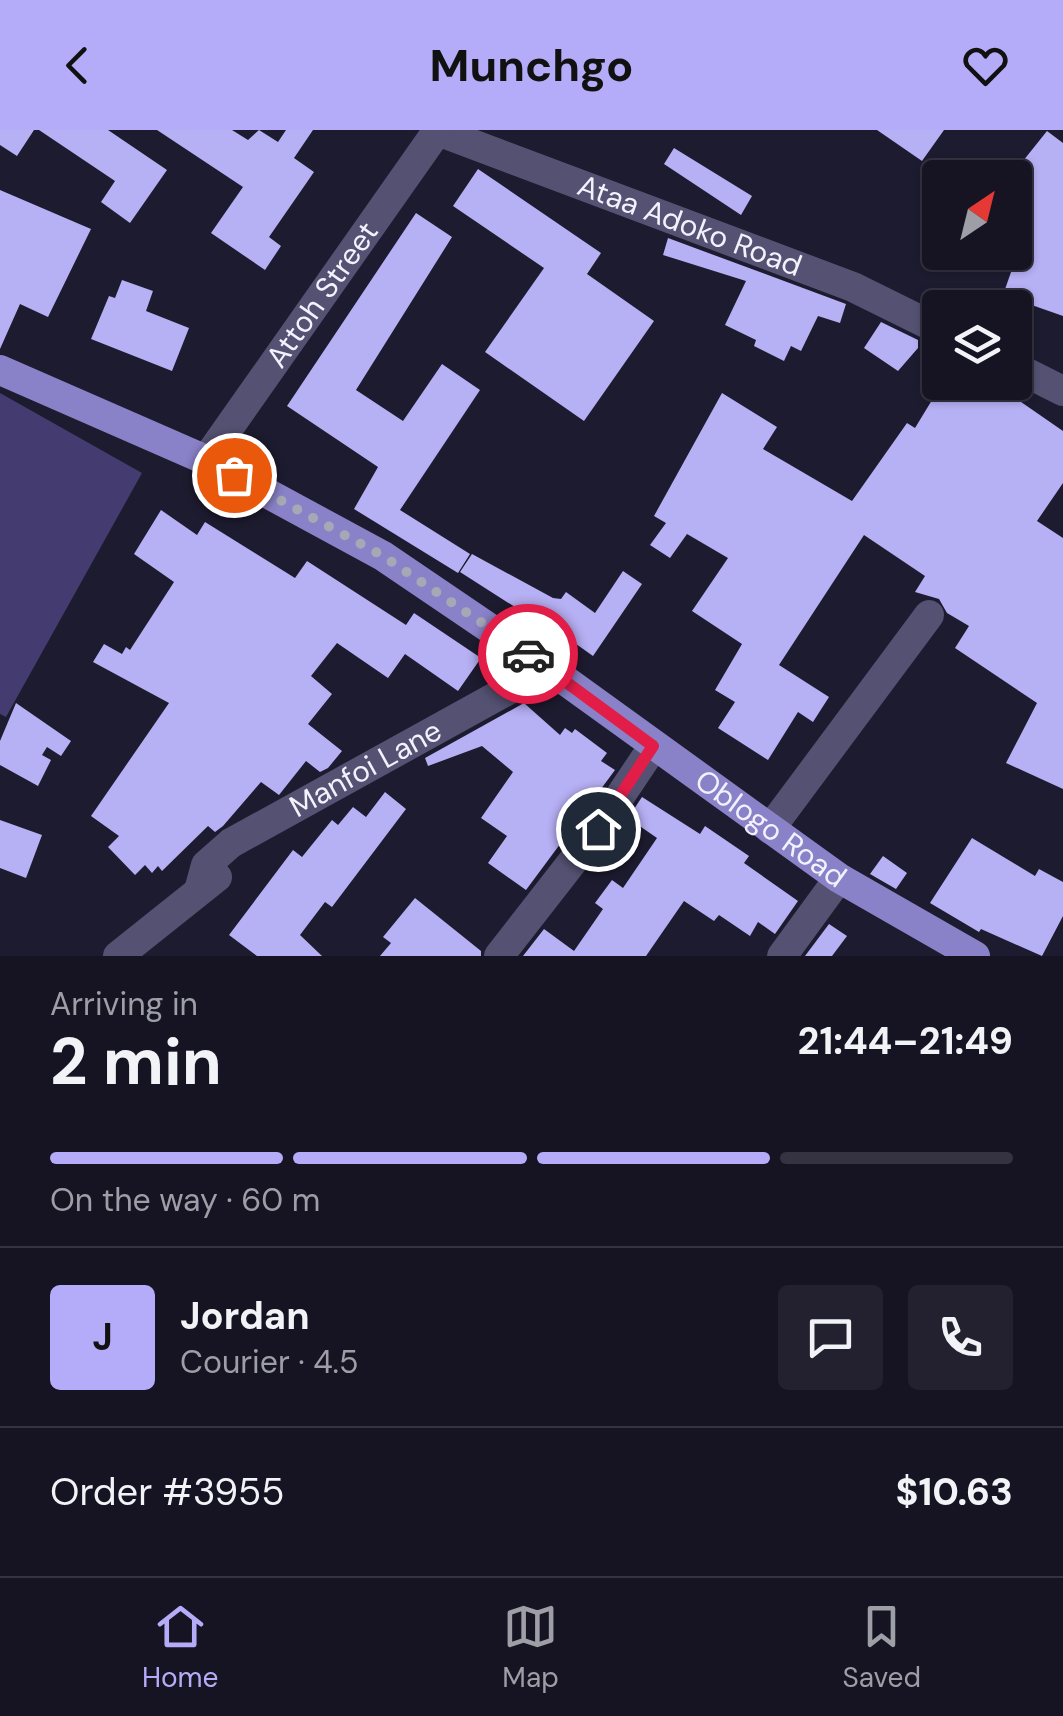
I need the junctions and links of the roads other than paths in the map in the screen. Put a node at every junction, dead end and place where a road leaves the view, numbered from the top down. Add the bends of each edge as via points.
1 (437, 130) edge
2 (922, 321) edge
3 (0, 370) edge
4 (1032, 376) edge
5 (1063, 391) edge
6 (206, 460) junction
7 (929, 615) dead end
8 (548, 668) junction
9 (653, 746) junction
10 (770, 829) junction
11 (228, 870) dead end
12 (839, 878) junction
13 (200, 887) junction
14 (118, 956) edge
15 (499, 956) edge
16 (782, 956) edge
17 (975, 956) edge

1 - 2 street, Ataa Adoko Road via 853,287
1 - 6 street, Attoh Street
3 - 6 main road, Oblogo Road
4 - 5 street
6 - 8 main road, Oblogo Road via 383,556
7 - 10 street
8 - 9 main road, Oblogo Road
8 - 13 street, Manfoi Lane via 231,843 206,866
9 - 10 main road, Oblogo Road
9 - 15 street
10 - 12 main road, Oblogo Road
11 - 13 street, Manfoi Lane
12 - 16 street
12 - 17 main road, Oblogo Road
13 - 14 street, Manfoi Lane

